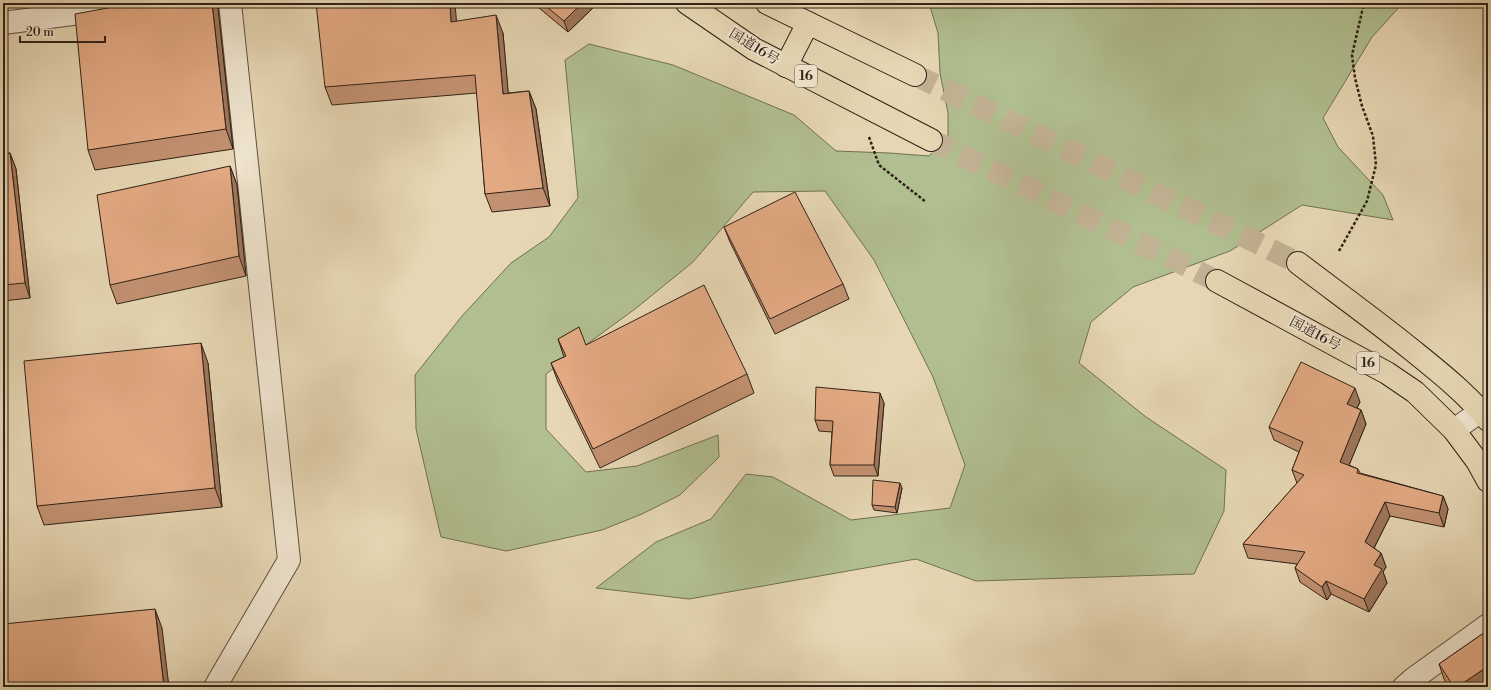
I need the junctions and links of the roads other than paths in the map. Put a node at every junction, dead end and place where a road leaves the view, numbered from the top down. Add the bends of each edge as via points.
1 (157, 3) edge
2 (230, 3) edge
3 (687, 3) edge
4 (767, 3) edge
5 (3, 23) edge
6 (808, 23) junction
7 (786, 66) junction
8 (915, 76) tunnel mouth
9 (931, 140) tunnel mouth
10 (1298, 263) tunnel mouth
11 (1217, 281) tunnel mouth
12 (1486, 413) edge
13 (1454, 430) junction
14 (1488, 481) edge
15 (1488, 625) edge
16 (215, 687) edge
17 (1404, 687) edge

1 - 5 street
2 - 16 street via 289,560
3 - 7 highway, 国道16号 / 16 via 754,49
4 - 6 highway
6 - 7 highway, 16
6 - 8 highway
7 - 9 highway, 国道16号 / 16
10 - 12 highway via 1380,325
11 - 13 highway, 国道16号 / 16 via 1387,373 1415,392
12 - 13 street
13 - 14 highway, 国道16号 / 16
15 - 17 street

